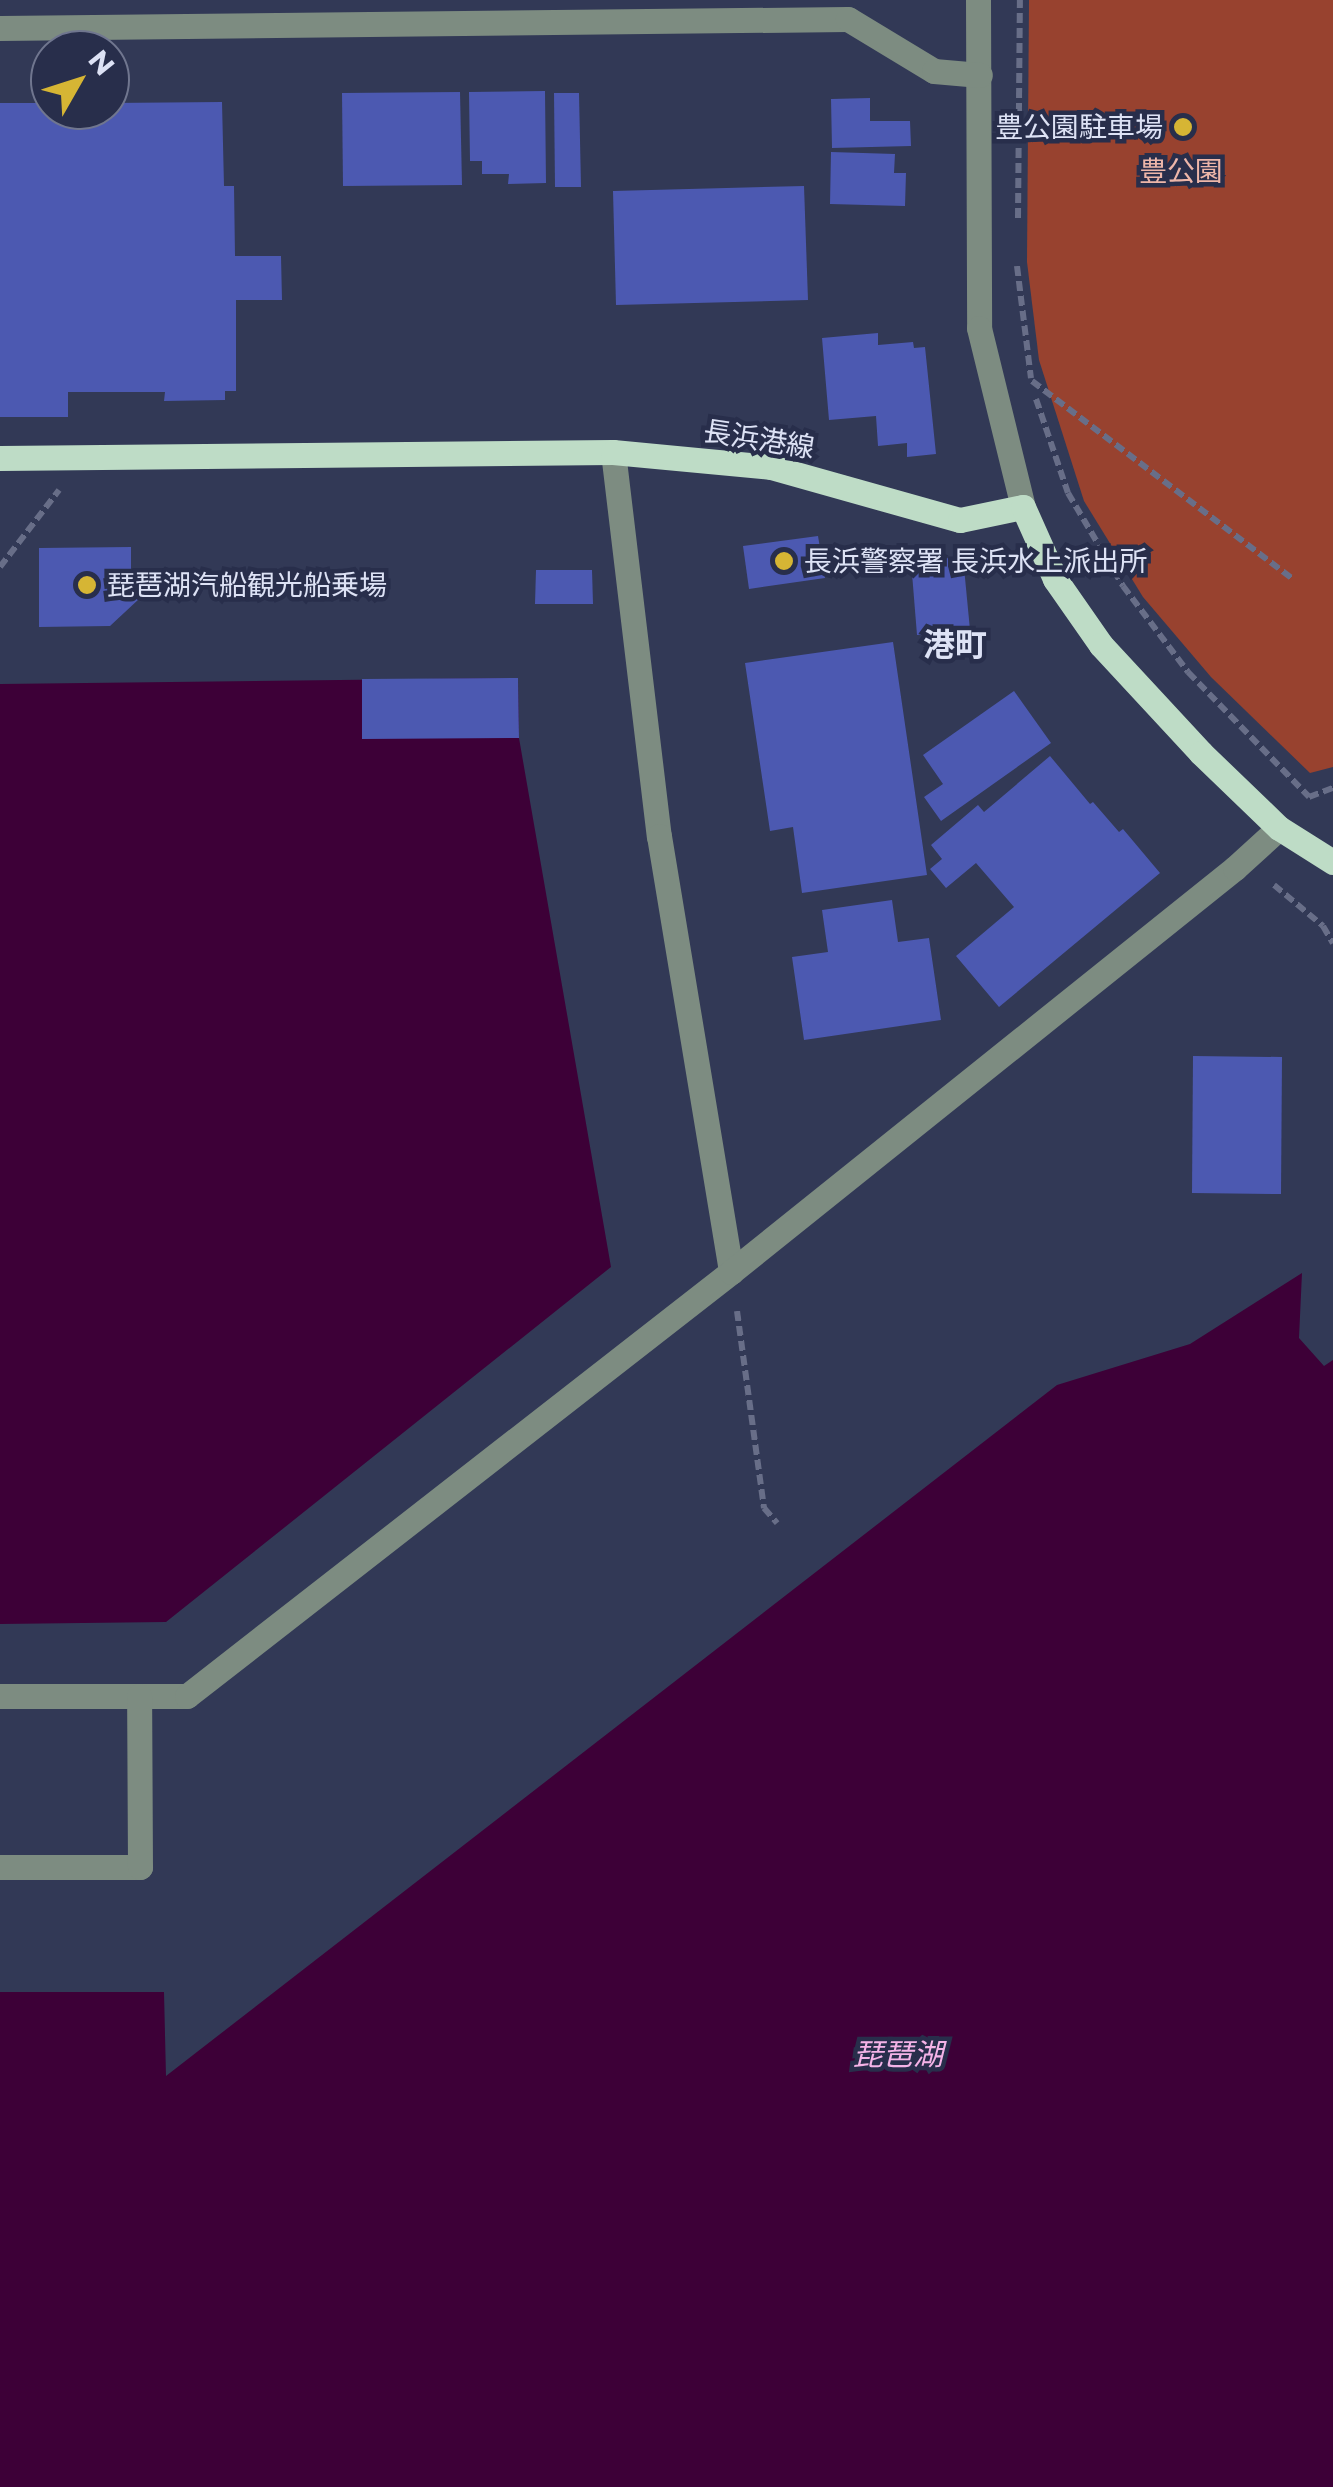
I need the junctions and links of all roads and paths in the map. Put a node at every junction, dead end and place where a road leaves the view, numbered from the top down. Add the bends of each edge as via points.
1 (978, 0) edge
2 (1020, 0) edge
3 (0, 28) edge
4 (980, 74) junction
5 (1018, 227) dead end
6 (1018, 246) dead end
7 (1032, 380) junction
8 (614, 452) junction
9 (84, 457) junction
10 (0, 458) edge
11 (1022, 508) junction
12 (0, 567) edge
13 (1294, 580) dead end
14 (1333, 788) edge
15 (1279, 828) junction
16 (1333, 862) edge
17 (1274, 884) dead end
18 (1333, 942) edge
19 (732, 1272) junction
20 (776, 1523) dead end
21 (0, 1696) edge
22 (139, 1696) junction
23 (0, 1867) edge

1 - 4 street
2 - 5 path
3 - 4 street via 848,19 934,70
4 - 11 street via 980,328
6 - 7 path
7 - 13 path
7 - 14 path via 1068,493 1123,586 1188,672 1310,797
8 - 9 main road, 長浜港線
8 - 11 main road, 長浜港線 via 770,468 960,520
8 - 19 street via 659,836
9 - 10 main road, 長浜港線
9 - 12 path
11 - 15 main road via 1056,579 1101,645
15 - 16 main road
15 - 19 street
17 - 18 path
19 - 20 path via 764,1508
19 - 22 street via 187,1696
21 - 22 street
22 - 23 street via 140,1867

